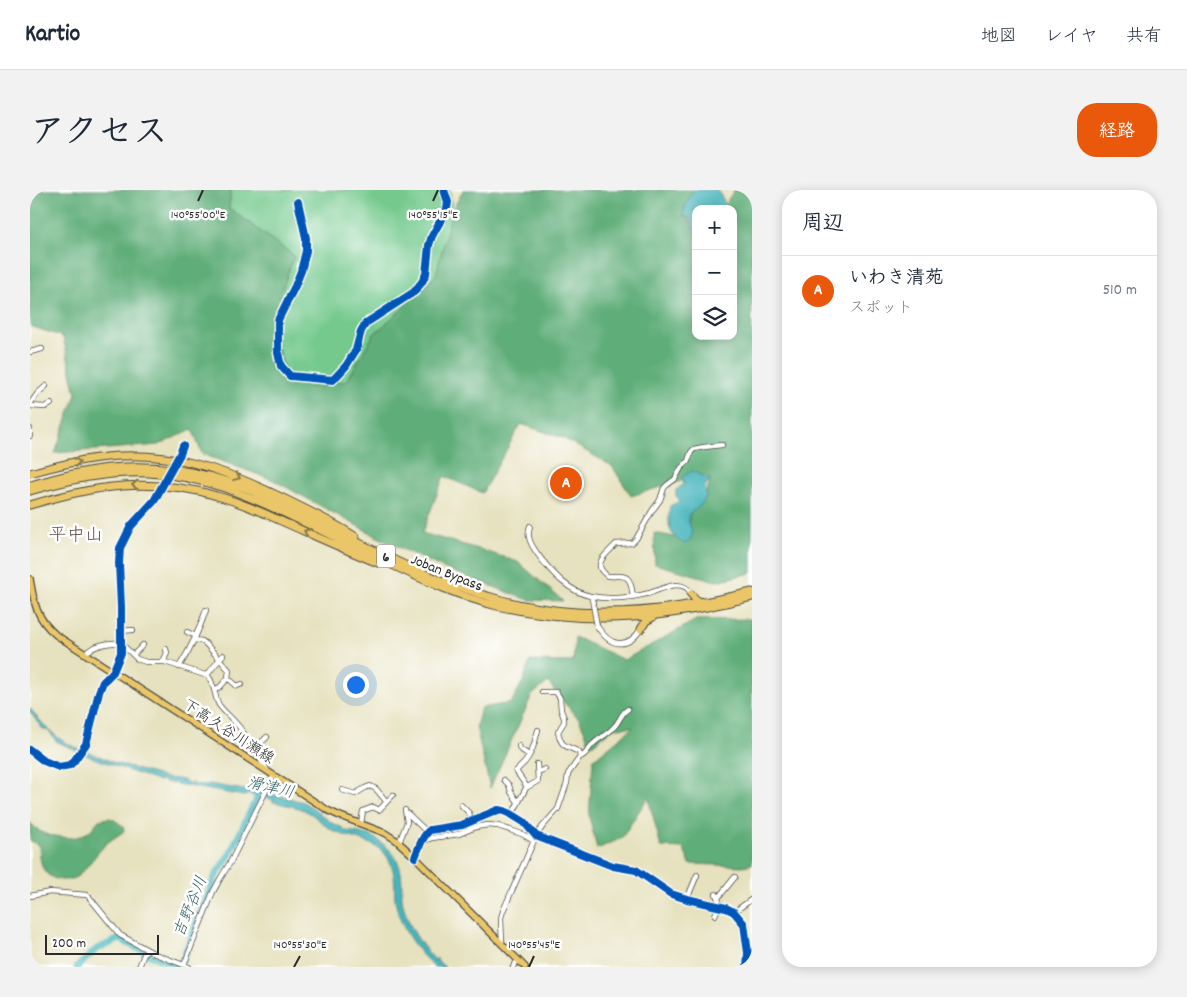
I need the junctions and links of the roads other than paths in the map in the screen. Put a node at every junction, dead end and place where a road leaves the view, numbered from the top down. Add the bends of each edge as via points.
1 (444, 190) edge
2 (298, 202) dead end
3 (42, 349) dead end
4 (30, 352) edge
5 (46, 386) dead end
6 (51, 404) dead end
7 (30, 405) edge
8 (30, 429) edge
9 (30, 436) edge
10 (722, 445) dead end
11 (30, 473) edge
12 (30, 485) edge
13 (161, 490) tunnel mouth
14 (30, 491) edge
15 (30, 505) edge
16 (530, 526) dead end
17 (384, 555) junction
18 (416, 577) junction
19 (30, 579) edge
20 (752, 592) edge
21 (692, 594) junction
22 (590, 597) junction
23 (633, 597) junction
24 (752, 598) edge
25 (32, 600) edge
26 (705, 602) junction
27 (682, 606) junction
28 (206, 610) dead end
29 (656, 615) junction
30 (634, 617) junction
31 (641, 629) junction
32 (133, 630) dead end
33 (121, 631) junction
34 (187, 632) dead end
35 (196, 638) junction
36 (121, 643) junction
37 (143, 645) dead end
38 (166, 649) dead end
39 (85, 654) junction
40 (133, 655) junction
41 (221, 657) junction
42 (163, 662) junction
43 (180, 667) junction
44 (113, 672) junction
45 (207, 675) junction
46 (228, 678) junction
47 (242, 684) dead end
48 (214, 690) junction
49 (542, 692) dead end
50 (628, 709) dead end
51 (538, 730) dead end
52 (267, 737) dead end
53 (519, 746) dead end
54 (30, 750) edge
55 (254, 750) junction
56 (529, 755) junction
57 (580, 757) junction
58 (537, 764) dead end
59 (545, 769) dead end
60 (538, 772) junction
61 (271, 773) junction
62 (504, 780) dead end
63 (527, 787) junction
64 (342, 790) dead end
65 (390, 799) junction
66 (518, 802) junction
67 (395, 803) dead end
68 (461, 804) dead end
69 (512, 815) junction
70 (414, 820) junction
71 (423, 821) dead end
72 (472, 821) junction
73 (361, 824) junction
74 (427, 832) junction
75 (535, 838) junction
76 (421, 842) junction
77 (399, 843) junction
78 (414, 857) junction
79 (696, 875) dead end
80 (735, 878) dead end
81 (30, 896) edge
82 (688, 899) junction
83 (752, 899) edge
84 (718, 906) junction
85 (734, 912) junction
86 (715, 915) dead end
87 (502, 944) junction
88 (145, 951) junction
89 (518, 960) junction
90 (184, 965) edge
91 (139, 967) edge
92 (513, 967) edge
93 (525, 967) edge
94 (747, 967) edge

1 - 2 street via 447,209 432,236 422,282 414,292 366,323 356,350 333,380 290,376 281,366 278,353 278,320 295,286 306,251
3 - 4 street
5 - 7 street
6 - 7 street via 42,407
8 - 9 street
10 - 23 street via 694,449 676,479 664,488 636,539 632,543 616,544 601,560 600,570 606,575 626,577 630,581
11 -> 17 highway via 110,457 148,456 201,465 272,493 344,529
12 - 17 highway, Joban Bypass / 6 via 101,469 180,470 233,483
13 - 33 street via 131,526 120,548
14 - 18 highway, Joban Bypass / 6 via 79,478 115,473 149,473 202,480 256,500
18 -> 15 highway via 354,554 255,509 184,489 108,487
16 - 22 street via 529,538 550,570 561,582
17 - 27 highway, Joban Bypass / 6 via 470,590 537,607 577,612 632,612
18 - 30 highway, Joban Bypass / 6 via 466,597 523,611 574,618
19 - 25 main road, 下高久谷川瀬線
20 - 26 highway, Joban Bypass / 6
21 - 23 street via 684,587 674,585
21 - 26 highway via 696,600
21 - 27 highway
22 - 23 street
22 - 31 street, bridge via 597,626 611,641 626,643
24 - 29 highway, Joban Bypass / 6
25 - 39 main road, 下高久谷川瀬線 via 49,629
26 - 27 highway, Joban Bypass / 6
28 - 35 street
29 - 30 highway, Joban Bypass / 6
29 - 31 highway
30 - 31 highway
32 - 33 street
33 - 36 street
34 - 35 street
35 - 41 street
35 - 43 street
36 - 39 street via 104,644
36 - 40 street
36 - 44 street via 121,653
37 - 40 street
38 - 42 street
39 - 44 main road, 下高久谷川瀬線
40 - 42 street via 146,662
41 - 45 street
41 - 46 street via 230,668
42 - 43 street
43 - 45 street
44 - 54 street via 99,692 85,745 70,765 58,767
44 - 61 main road, 下高久谷川瀬線
45 - 48 street
46 - 47 street via 237,686
46 - 48 street
48 - 55 street via 217,702
49 - 57 street via 556,692 559,696 564,718 559,737 566,747 579,752
50 - 57 street via 613,728
51 - 56 street
52 - 55 street
53 - 56 street
55 - 61 street
56 - 63 street via 516,771
57 - 75 street via 568,774 558,809
58 - 60 street
59 - 60 street
60 - 63 street via 538,780
61 - 73 main road, 下高久谷川瀬線 via 329,811
61 - 90 street via 266,791 213,892
62 - 66 street via 512,786 510,792
63 - 66 street
64 - 65 street via 355,794 370,786
65 - 67 street
65 - 73 street via 379,810 373,807 363,812
66 - 69 street
68 - 72 street
69 - 72 street via 498,810
69 - 75 street via 524,822
70 - 71 street
70 - 74 street
70 - 77 street via 405,811 407,822
72 - 74 street
73 - 77 main road, 下高久谷川瀬線 via 385,833
74 - 76 street
75 - 76 street via 488,825
75 - 82 street via 613,866 636,870 664,890
75 - 87 street via 503,911
76 - 78 street
77 - 78 main road, 下高久谷川瀬線
78 - 87 main road, 下高久谷川瀬線
79 - 82 street
80 - 84 street via 717,896
81 - 88 street via 50,892 87,895 120,935
82 - 84 street
83 - 85 street
84 - 85 street
84 - 86 street
85 - 94 street via 744,924
87 - 89 main road, 下高久谷川瀬線
88 - 90 street
88 - 91 street
89 - 92 street
89 - 93 main road, 下高久谷川瀬線

